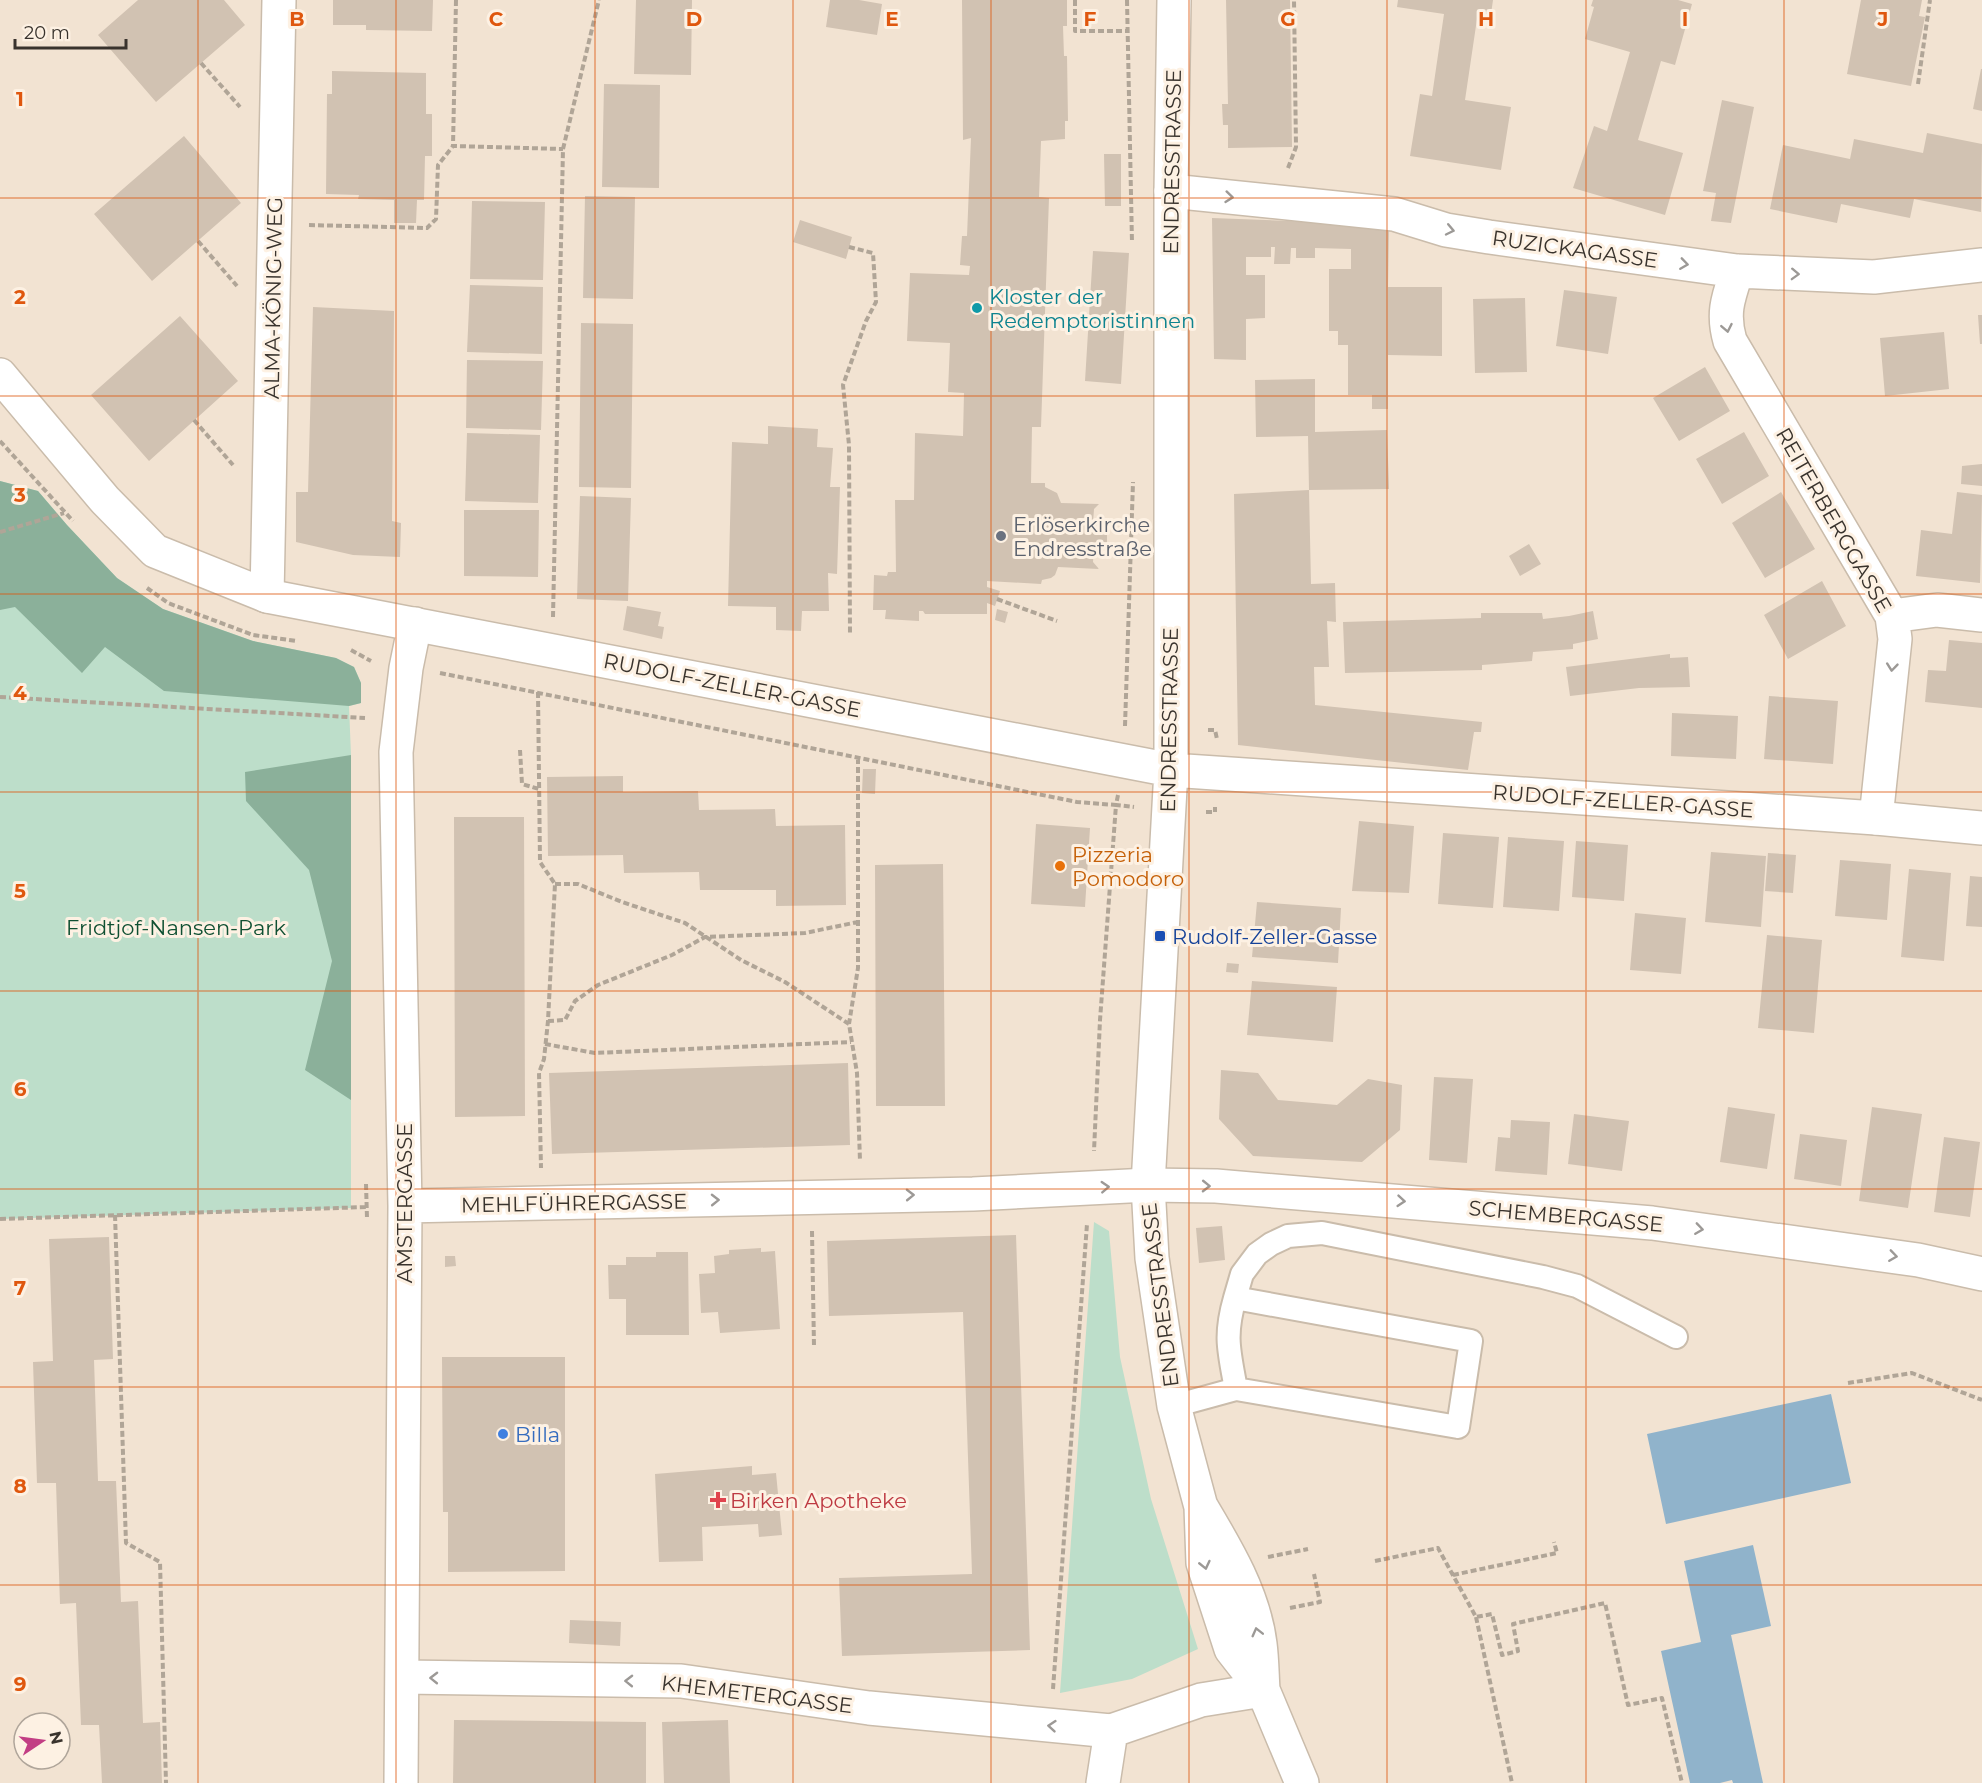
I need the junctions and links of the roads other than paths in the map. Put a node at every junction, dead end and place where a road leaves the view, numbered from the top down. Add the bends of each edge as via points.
1 (279, 0) edge
2 (1174, 0) edge
3 (1171, 191) junction
4 (1982, 266) edge
5 (1737, 272) junction
6 (0, 375) edge
7 (267, 596) junction
8 (1892, 615) junction
9 (1982, 615) edge
10 (415, 624) junction
11 (1171, 770) junction
12 (1876, 819) junction
13 (1982, 828) edge
14 (1148, 1185) junction
15 (405, 1206) junction
16 (1982, 1274) edge
17 (1235, 1298) junction
18 (1676, 1337) dead end
19 (1236, 1389) junction
20 (1174, 1406) junction
21 (403, 1677) junction
22 (1263, 1690) junction
23 (1111, 1731) junction
24 (401, 1783) edge
25 (1103, 1783) edge
26 (1302, 1783) edge

1 - 7 street, ALMA-KÖNIG-WEG
2 - 3 street, ENDRESSTRASSE
3 -> 5 street, RUZICKAGASSE via 1394,214 1446,230
3 - 11 street, ENDRESSTRASSE
5 -> 4 street, RUZICKAGASSE via 1874,277
5 -> 8 street, REITERBERGGASSE via 1725,314 1730,341
6 - 7 street, RUDOLF-ZELLER-GASSE via 105,500 155,551
7 - 10 street, RUDOLF-ZELLER-GASSE
8 - 9 street via 1937,610
8 -> 12 street, REITERBERGGASSE via 1895,639
10 - 11 street, RUDOLF-ZELLER-GASSE
10 - 15 street, AMSTERGASSE via 405,668 396,752
11 - 12 street, RUDOLF-ZELLER-GASSE
11 - 14 street, ENDRESSTRASSE
12 - 13 street, RUDOLF-ZELLER-GASSE
15 -> 14 street, MEHLFÜHRERGASSE via 973,1194
14 -> 16 street, SCHEMBERGASSE via 1216,1186 1652,1223 1918,1260
14 - 20 street, ENDRESSTRASSE via 1152,1258
15 - 21 street, AMSTERGASSE
17 - 18 lane via 1242,1274 1257,1254 1288,1236 1322,1233 1577,1286
17 - 19 lane via 1227,1340
17 - 19 lane via 1471,1341 1458,1427
19 - 20 lane
20 - 22 street, ENDRESSTRASSE via 1201,1507 1228,1551 1248,1599 1260,1642
23 -> 21 street, KHEMETERGASSE via 869,1708 681,1681
21 - 24 street, AMSTERGASSE
22 - 23 street via 1201,1700
22 - 26 street, ENDRESSTRASSE
23 - 25 street

